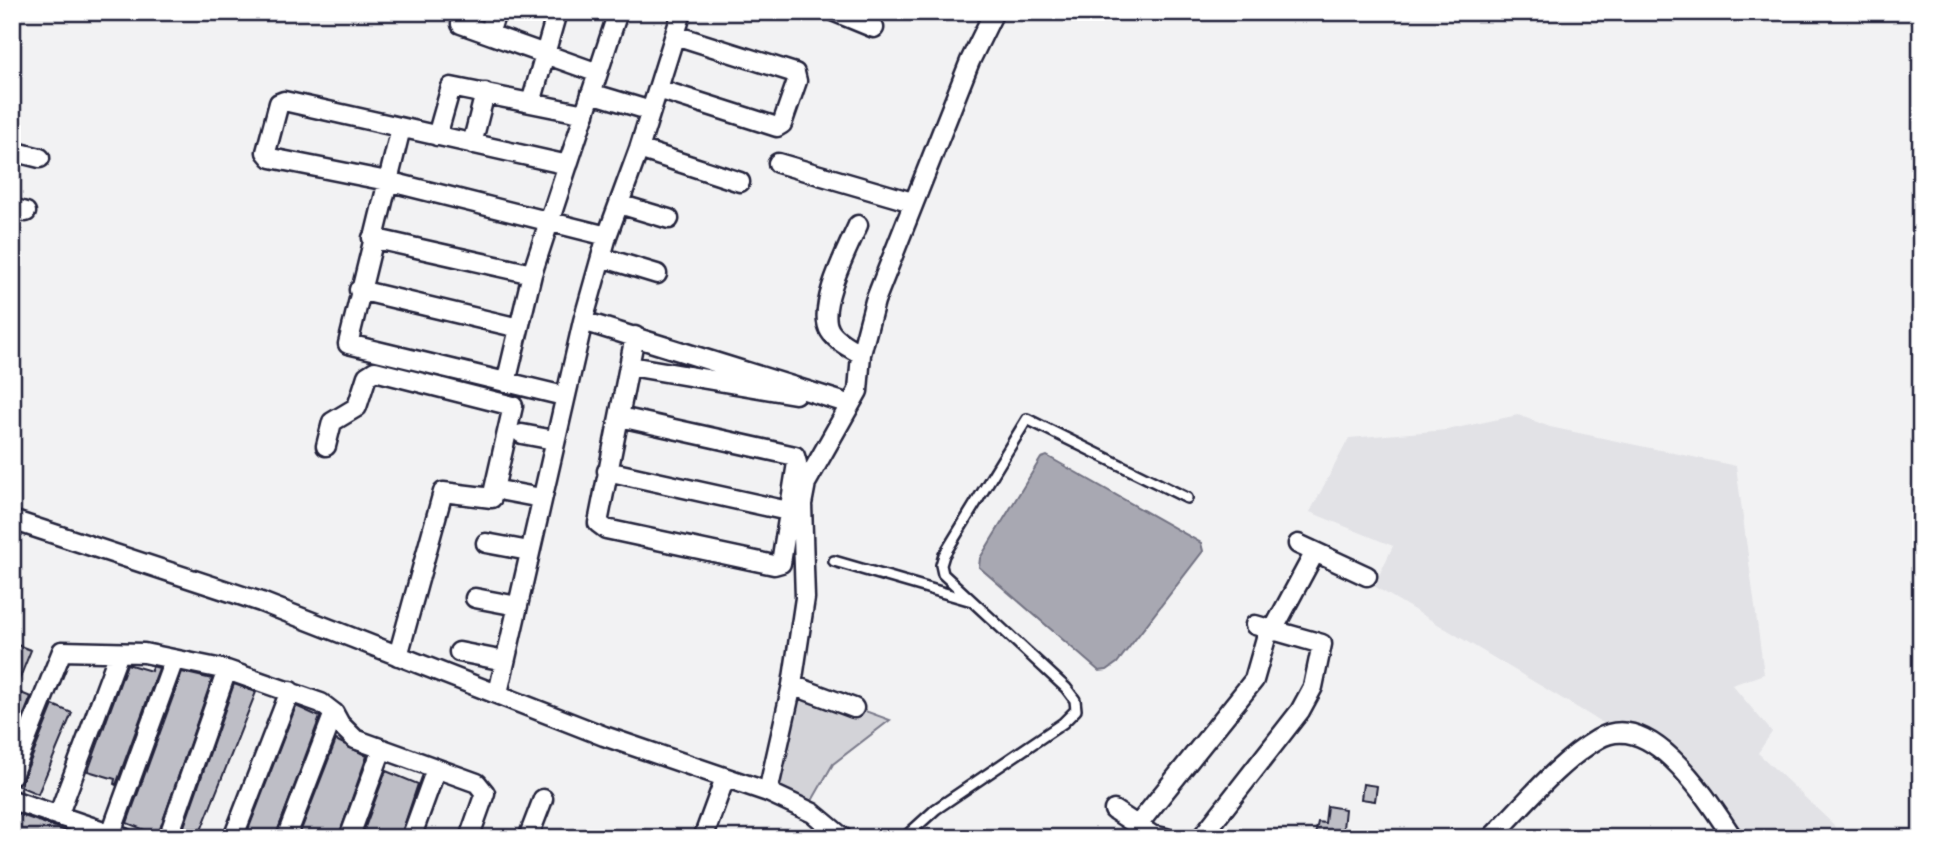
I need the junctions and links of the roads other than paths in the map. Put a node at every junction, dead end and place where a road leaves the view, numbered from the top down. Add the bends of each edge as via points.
1 (496, 12) edge
2 (557, 12) edge
3 (618, 12) edge
4 (682, 12) edge
5 (835, 12) edge
6 (994, 12) edge
7 (853, 16) edge
8 (461, 24) dead end
9 (874, 28) dead end
10 (489, 34) junction
11 (675, 35) junction
12 (544, 54) junction
13 (598, 74) junction
14 (658, 89) junction
15 (485, 93) junction
16 (592, 93) junction
17 (531, 103) junction
18 (651, 111) junction
19 (585, 114) junction
20 (401, 128) junction
21 (437, 136) junction
22 (472, 144) junction
23 (639, 149) junction
24 (12, 151) edge
25 (40, 159) dead end
26 (778, 163) dead end
27 (568, 165) junction
28 (387, 181) junction
29 (740, 182) dead end
30 (912, 202) junction
31 (619, 204) junction
32 (669, 219) dead end
33 (548, 221) junction
34 (858, 225) dead end
35 (607, 236) junction
36 (372, 238) junction
37 (601, 257) junction
38 (532, 274) junction
39 (657, 274) dead end
40 (359, 290) junction
41 (583, 321) junction
42 (519, 328) junction
43 (635, 336) junction
44 (861, 354) junction
45 (630, 366) junction
46 (506, 383) junction
47 (810, 391) junction
48 (564, 396) junction
49 (840, 401) dead end
50 (620, 417) junction
51 (522, 434) dead end
52 (554, 440) junction
53 (326, 446) dead end
54 (607, 471) junction
55 (504, 491) dead end
56 (541, 498) junction
57 (1188, 498) dead end
58 (788, 511) junction
59 (12, 520) edge
60 (486, 543) dead end
61 (1298, 544) dead end
62 (529, 551) junction
63 (1315, 552) junction
64 (834, 561) dead end
65 (1367, 576) dead end
66 (475, 598) dead end
67 (973, 602) junction
68 (517, 606) junction
69 (1265, 629) junction
70 (458, 652) dead end
71 (119, 653) junction
72 (398, 656) junction
73 (174, 660) junction
74 (505, 661) junction
75 (228, 670) junction
76 (792, 685) junction
77 (290, 691) junction
78 (498, 694) junction
79 (853, 708) dead end
80 (334, 713) junction
81 (382, 749) junction
82 (436, 769) junction
83 (12, 775) edge
84 (725, 778) junction
85 (768, 792) junction
86 (543, 799) dead end
87 (12, 800) edge
88 (1114, 810) dead end
89 (58, 816) junction
90 (1137, 826) junction
91 (118, 836) edge
92 (168, 838) edge
93 (233, 838) edge
94 (286, 838) edge
95 (349, 838) edge
96 (411, 838) edge
97 (469, 838) edge
98 (528, 838) edge
99 (704, 838) edge
100 (843, 838) edge
101 (904, 838) edge
102 (1166, 838) edge
103 (1201, 838) edge
104 (1491, 838) edge
105 (1733, 838) edge

1 - 10 street
2 - 12 street
3 - 13 street
4 - 11 street
5 - 7 street
6 - 30 street
7 - 9 street
8 - 10 street
10 - 12 street
11 - 14 street
11 - 14 street via 795,73 797,81 777,127
12 - 13 street
12 - 17 street
13 - 16 street
14 - 18 street
15 - 17 street
15 - 21 street via 451,87
15 - 22 street
16 - 18 street
16 - 19 street
17 - 19 street
18 - 23 street
19 - 27 street
20 - 21 street
20 - 28 street
20 - 28 street via 279,103 267,156
21 - 22 street
22 - 27 street
23 - 29 street
23 - 31 street
24 - 25 street
26 - 30 street
27 - 33 street
28 - 33 street
28 - 36 street
30 - 44 street via 875,301
31 - 32 street
31 - 35 street
33 - 35 street
33 - 38 street
34 - 44 street via 834,283 826,322 831,333
35 - 37 street
36 - 38 street
36 - 40 street
37 - 39 street
37 - 41 street
38 - 42 street
40 - 42 street
40 - 46 street via 348,344
41 - 43 street
41 - 48 street
42 - 46 street
43 - 45 street
43 - 47 street
44 - 76 street via 858,391 806,483 802,504 805,598
45 - 47 street via 784,394
45 - 50 street
46 - 48 street
47 - 49 street
48 - 52 street
50 - 54 street
50 - 58 street via 795,456
51 - 52 street
52 - 56 street
53 - 72 street via 332,422 358,407 368,376 375,371 508,402 514,409 492,498 443,492
54 - 58 street
54 - 58 street via 598,523 606,529 774,565 783,558
55 - 56 street
56 - 62 street
57 - 67 lane via 1027,419 941,565 943,574
59 - 72 street via 261,602
60 - 62 street
61 - 63 street
62 - 68 street
63 - 65 street
63 - 69 street
64 - 67 lane
66 - 68 street
67 - 101 lane via 1066,688 1076,710 936,808
68 - 74 street
69 - 90 street via 1254,680
69 - 103 street via 1322,644 1313,687 1300,711
70 - 74 street
71 - 73 street
71 - 83 street via 68,649 58,656
71 - 89 street
72 - 78 street
73 - 75 street
73 - 91 street
74 - 78 street
75 - 77 street
75 - 92 street
76 - 79 street
76 - 85 street
77 - 80 street
77 - 93 street
78 - 84 street
80 - 81 street via 355,739
80 - 94 street
81 - 82 street
81 - 95 street
82 - 96 street
82 - 97 street via 477,783 485,793
84 - 85 street
84 - 99 street
85 - 100 street via 813,813
86 - 98 street
87 - 89 street
88 - 90 street
89 - 91 street
90 - 102 street
104 - 105 street via 1599,738 1630,733 1663,750 1687,774

